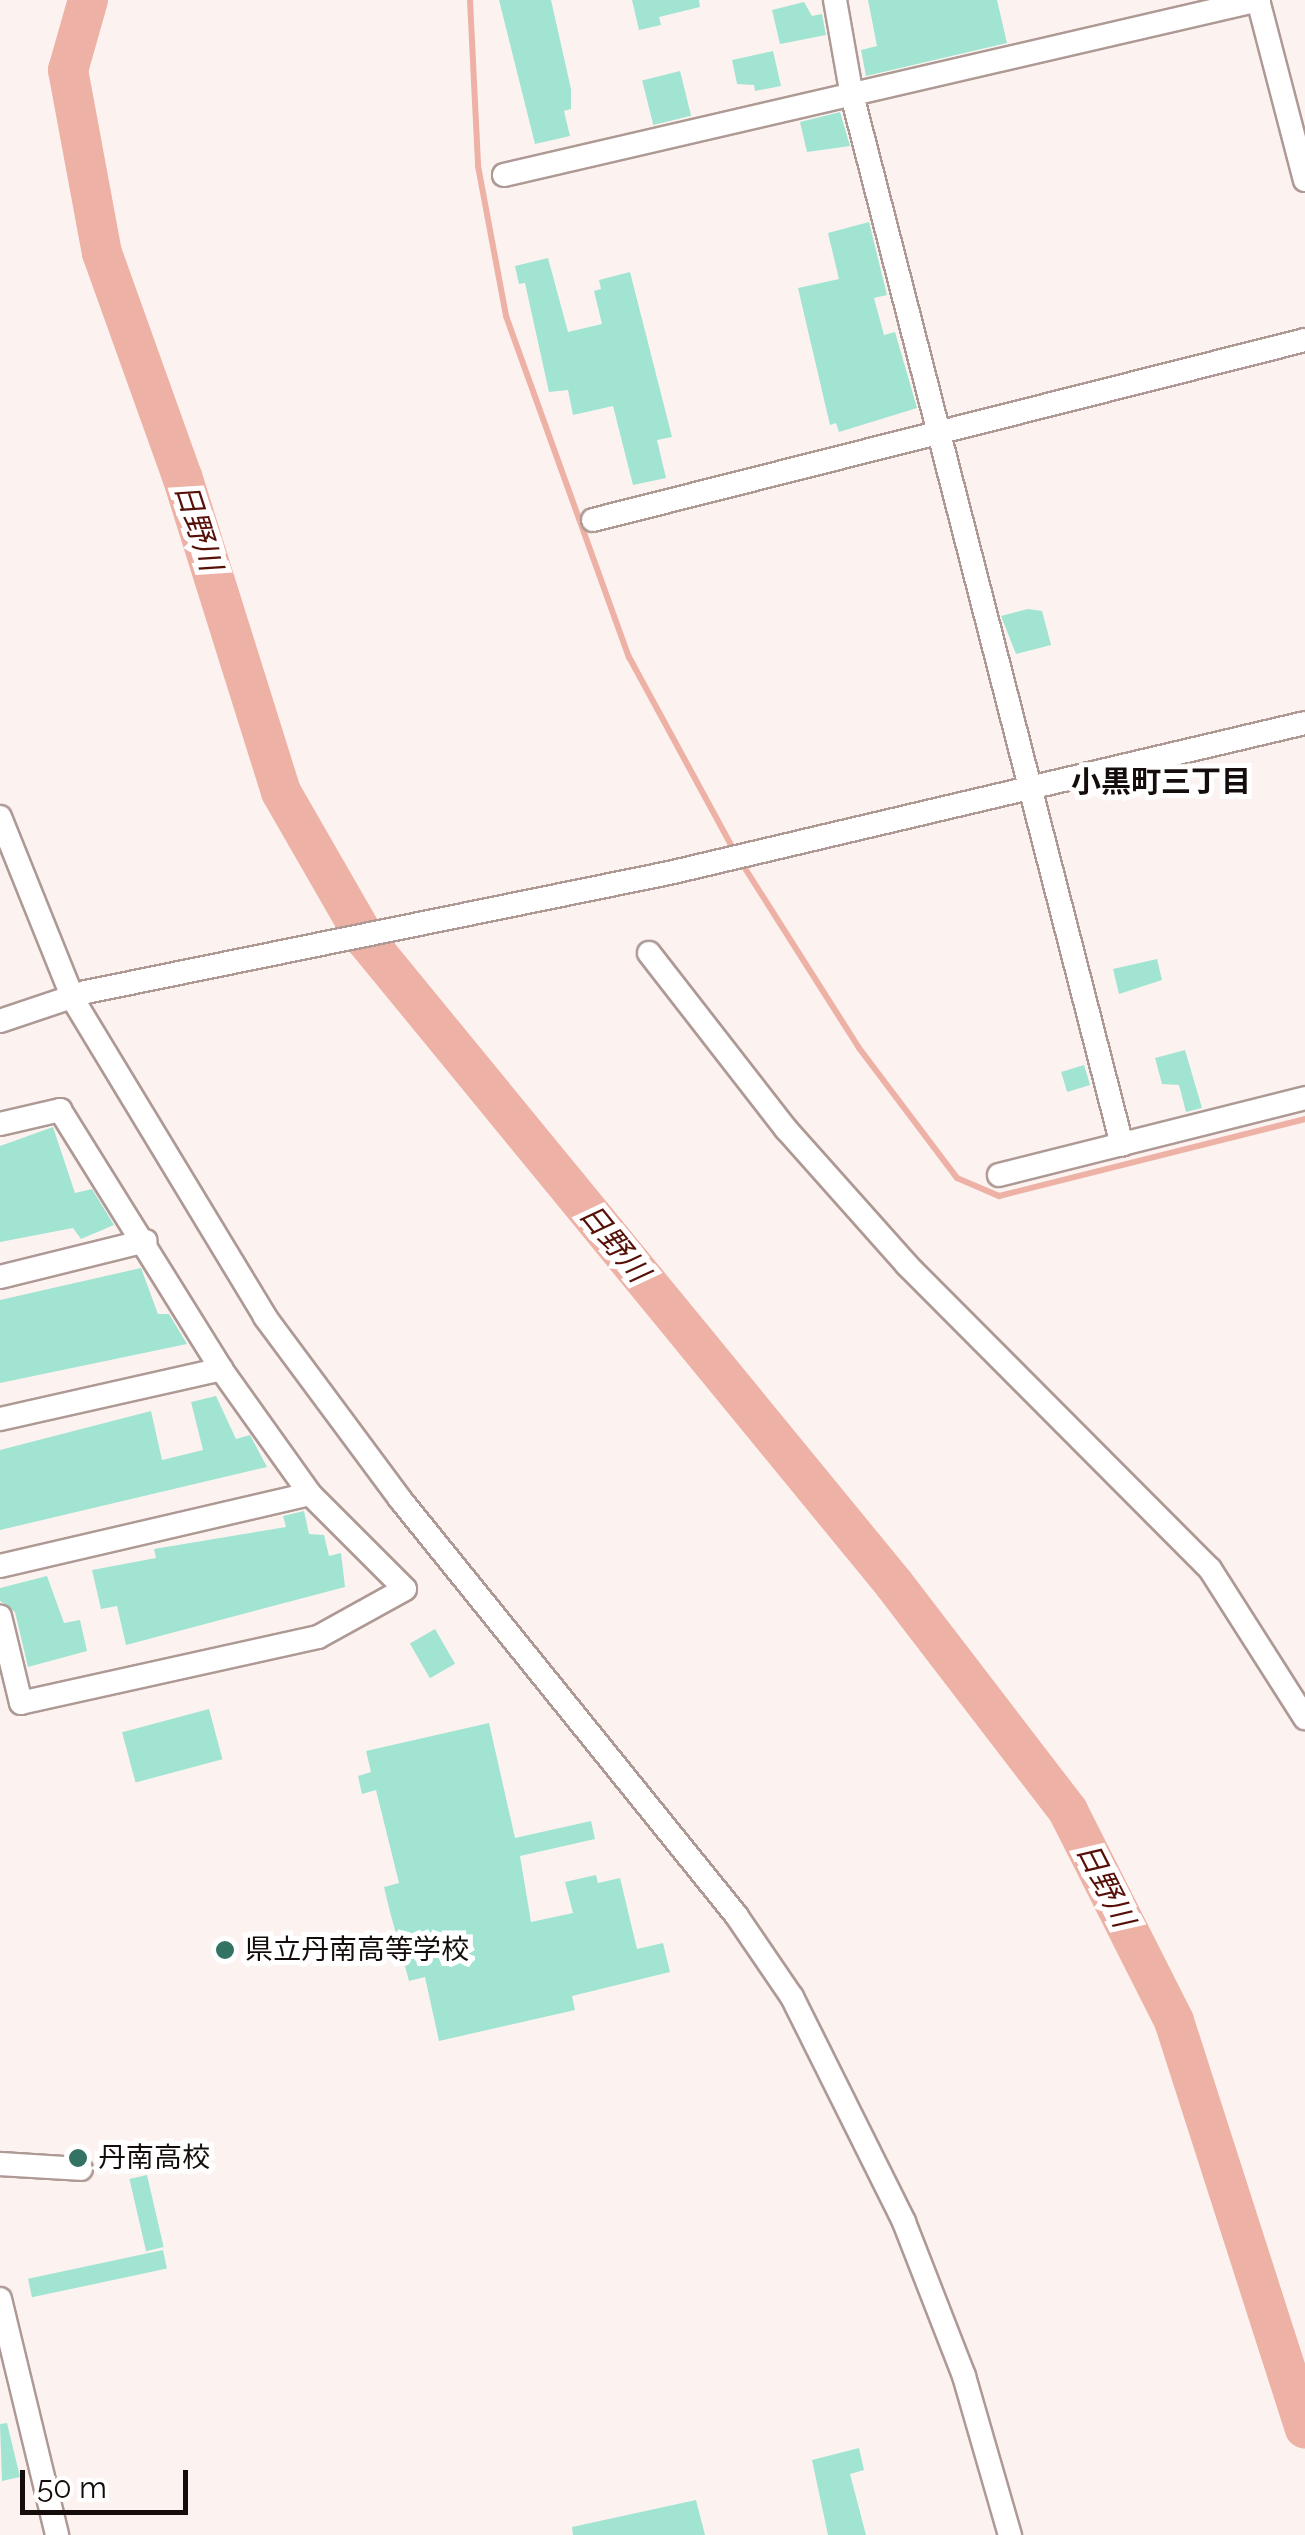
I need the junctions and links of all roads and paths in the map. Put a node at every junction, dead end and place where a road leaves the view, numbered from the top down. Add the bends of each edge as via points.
1 (835, 0) edge
2 (1258, 0) edge
3 (851, 91) junction
4 (504, 176) dead end
5 (1305, 180) edge
6 (1305, 340) edge
7 (944, 435) junction
8 (593, 520) dead end
9 (1305, 723) edge
10 (1036, 792) junction
11 (0, 816) edge
12 (649, 954) dead end
13 (80, 996) junction
14 (0, 1022) edge
15 (1305, 1098) edge
16 (0, 1124) edge
17 (1122, 1145) junction
18 (999, 1175) dead end
19 (146, 1241) junction
20 (0, 1277) edge
21 (221, 1369) junction
22 (0, 1419) edge
23 (310, 1494) junction
24 (0, 1566) edge
25 (0, 1616) edge
26 (1305, 1718) edge
27 (0, 2164) edge
28 (81, 2169) dead end
29 (0, 2299) edge
30 (9, 2373) edge
31 (57, 2535) edge
32 (1010, 2535) edge

1 - 3 street
2 - 3 street
2 - 5 street
3 - 4 street
3 - 7 street
6 - 7 street
7 - 8 street
7 - 10 street
9 - 10 street
10 - 13 street
10 - 17 street
11 - 13 street
12 - 26 street via 786,1129 907,1265 1210,1569
13 - 14 street
13 - 32 street via 265,1317 400,1499 736,1915 792,1997 904,2222 964,2376
15 - 17 street
16 - 19 street via 60,1110
17 - 18 street
19 - 20 street
19 - 21 street
21 - 22 street
21 - 23 street
23 - 24 street
23 - 25 street via 405,1589 318,1637 20,1703
27 - 28 street
29 - 30 street
30 - 31 street

